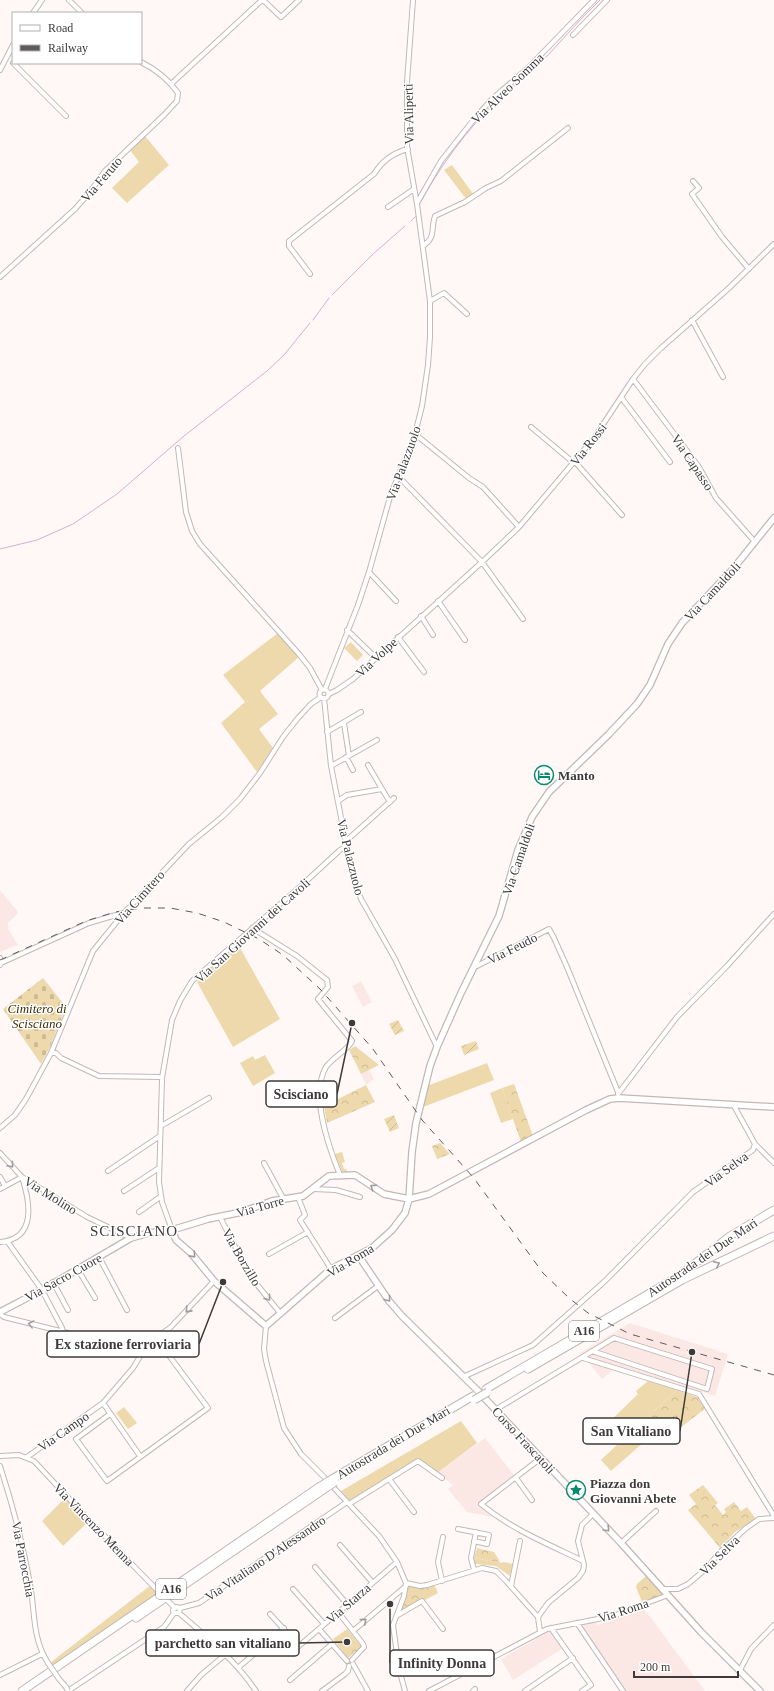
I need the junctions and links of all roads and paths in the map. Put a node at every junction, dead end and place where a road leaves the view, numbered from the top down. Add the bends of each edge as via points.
1 (42, 0) edge
2 (69, 0) edge
3 (299, 0) edge
4 (413, 0) edge
5 (594, 0) edge
6 (607, 0) edge
7 (261, 1) edge
8 (34, 12) edge
9 (81, 12) edge
10 (573, 35) dead end
11 (12, 47) edge
12 (6, 56) junction
13 (12, 62) edge
14 (142, 62) edge
15 (14, 64) edge
16 (0, 70) edge
17 (171, 84) junction
18 (66, 116) dead end
19 (568, 128) dead end
20 (408, 149) junction
21 (693, 181) dead end
22 (414, 189) junction
23 (417, 204) junction
24 (388, 207) dead end
25 (419, 227) joint
26 (774, 244) edge
27 (423, 246) junction
28 (749, 269) junction
29 (310, 274) dead end
30 (0, 277) edge
31 (430, 302) junction
32 (467, 314) dead end
33 (692, 320) junction
34 (723, 377) dead end
35 (633, 379) junction
36 (621, 397) junction
37 (531, 426) dead end
38 (415, 434) junction
39 (178, 448) dead end
40 (670, 462) dead end
41 (574, 463) junction
42 (398, 476) junction
43 (622, 515) dead end
44 (774, 518) edge
45 (519, 527) junction
46 (755, 542) junction
47 (482, 562) junction
48 (369, 572) junction
49 (438, 601) junction
50 (396, 602) dead end
51 (421, 616) junction
52 (524, 619) dead end
53 (347, 630) junction
54 (433, 635) dead end
55 (398, 637) junction
56 (465, 640) dead end
57 (376, 658) junction
58 (424, 672) dead end
59 (323, 690) junction
60 (329, 694) junction
61 (322, 698) junction
62 (361, 712) dead end
63 (344, 723) junction
64 (327, 732) junction
65 (376, 740) dead end
66 (348, 757) junction
67 (368, 765) dead end
68 (331, 766) junction
69 (353, 770) dead end
70 (382, 789) junction
71 (394, 798) dead end
72 (338, 800) junction
73 (390, 802) junction
74 (346, 844) junction
75 (123, 914) junction
76 (774, 914) edge
77 (252, 928) junction
78 (0, 962) edge
79 (474, 966) junction
80 (55, 1043) junction
81 (437, 1047) junction
82 (51, 1053) junction
83 (60, 1057) junction
84 (48, 1058) junction
85 (159, 1079) junction
86 (618, 1095) junction
87 (210, 1098) dead end
88 (733, 1104) junction
89 (774, 1106) edge
90 (161, 1126) junction
91 (0, 1128) edge
92 (160, 1136) junction
93 (755, 1144) junction
94 (0, 1153) edge
95 (264, 1163) dead end
96 (774, 1163) edge
97 (159, 1168) junction
98 (108, 1171) dead end
99 (340, 1175) junction
100 (0, 1177) edge
101 (22, 1177) junction
102 (5, 1186) junction
103 (0, 1189) edge
104 (313, 1189) junction
105 (124, 1191) dead end
106 (160, 1197) junction
107 (298, 1197) junction
108 (283, 1198) junction
109 (360, 1198) dead end
110 (409, 1199) junction
111 (774, 1210) edge
112 (139, 1212) dead end
113 (220, 1217) junction
114 (172, 1230) junction
115 (308, 1232) junction
116 (774, 1236) edge
117 (131, 1238) junction
118 (7, 1241) junction
119 (0, 1242) edge
120 (269, 1254) dead end
121 (358, 1256) junction
122 (99, 1257) junction
123 (78, 1268) junction
124 (331, 1269) junction
125 (53, 1282) junction
126 (214, 1282) junction
127 (378, 1286) junction
128 (42, 1290) junction
129 (95, 1298) dead end
130 (68, 1310) dead end
131 (127, 1310) dead end
132 (0, 1313) edge
133 (281, 1314) junction
134 (335, 1318) dead end
135 (266, 1326) junction
136 (63, 1332) junction
137 (156, 1338) junction
138 (145, 1345) junction
139 (592, 1351) junction
140 (583, 1358) junction
141 (463, 1377) junction
142 (486, 1393) junction
143 (474, 1395) junction
144 (103, 1403) junction
145 (495, 1410) junction
146 (110, 1414) junction
147 (0, 1456) edge
148 (140, 1456) junction
149 (27, 1457) junction
150 (541, 1458) junction
151 (0, 1466) edge
152 (324, 1478) dead end
153 (442, 1478) dead end
154 (516, 1478) junction
155 (389, 1479) junction
156 (334, 1483) junction
157 (321, 1489) junction
158 (532, 1500) dead end
159 (348, 1503) junction
160 (656, 1511) dead end
161 (414, 1512) dead end
162 (774, 1513) edge
163 (593, 1514) junction
164 (458, 1528) dead end
165 (476, 1532) junction
166 (443, 1537) dead end
167 (474, 1541) junction
168 (520, 1542) dead end
169 (621, 1543) junction
170 (340, 1545) dead end
171 (583, 1561) junction
172 (397, 1562) junction
173 (315, 1567) dead end
174 (474, 1570) junction
175 (442, 1581) junction
176 (372, 1582) junction
177 (406, 1584) junction
178 (511, 1586) junction
179 (662, 1588) junction
180 (293, 1589) dead end
181 (159, 1592) dead end
182 (668, 1595) junction
183 (168, 1602) dead end
184 (347, 1604) junction
185 (174, 1610) junction
186 (180, 1611) junction
187 (338, 1612) junction
188 (270, 1614) dead end
189 (397, 1615) junction
190 (538, 1618) junction
191 (576, 1623) junction
192 (324, 1624) junction
193 (774, 1625) edge
194 (284, 1628) junction
195 (552, 1628) junction
196 (319, 1629) junction
197 (443, 1629) dead end
198 (353, 1631) junction
199 (540, 1632) junction
200 (332, 1644) junction
201 (42, 1654) junction
202 (226, 1654) junction
203 (573, 1658) junction
204 (351, 1663) junction
205 (238, 1668) junction
206 (740, 1670) junction
207 (0, 1675) edge
208 (290, 1680) dead end
209 (67, 1690) edge
210 (22, 1691) edge
211 (31, 1691) edge
212 (187, 1691) edge
213 (256, 1691) edge
214 (322, 1691) edge
215 (368, 1691) edge
216 (406, 1691) edge
217 (429, 1691) edge
218 (525, 1691) edge
219 (582, 1691) edge
220 (622, 1691) edge
221 (760, 1691) edge

1 - 8 street
2 - 9 street
3 - 7 street via 281,17
4 - 20 street, Via Aliperti via 407,82
5 - 23 street, Via Alveo Somma via 533,64 475,118 442,161
6 - 10 street
7 - 17 street
11 - 12 street
12 - 13 street
12 - 16 street
14 - 17 street
15 - 18 street
17 - 30 street, Via Feruto via 178,93 177,101 105,170 75,209
19 - 27 street via 501,181 435,216 432,236
20 - 22 street, Via Aliperti
20 - 29 street via 391,155 374,174 289,241 289,246
21 - 28 street via 699,188 692,194 722,237
22 - 23 street, Via Aliperti
22 - 24 street
23 - 25 street, Via Aliperti
25 - 27 street, Via Palazzuolo
26 - 28 street, Via Rossi
27 - 31 street, Via Palazzuolo
28 - 33 street, Via Rossi
31 - 32 street via 444,293
31 - 38 street, Via Palazzuolo via 428,365
33 - 34 street
33 - 35 street, Via Rossi via 660,349
35 - 36 street, Via Rossi
35 - 46 street, Via Capasso via 699,467 716,498
36 - 40 street
36 - 41 street, Via Rossi
37 - 41 street
38 - 42 street, Via Palazzuolo
38 - 45 street via 483,487
39 - 59 street via 186,512 192,531 200,544 299,654
41 - 43 street
41 - 45 street, Via Rossi
42 - 47 street
42 - 48 street, Via Palazzuolo
44 - 46 street, Via Camaldoli
45 - 47 street, Via Rossi
46 - 79 street, Via Camaldoli via 682,623 668,644 650,685 637,704 542,801 526,829 499,916
47 - 49 street, Via Rossi
47 - 52 street
48 - 50 street
48 - 53 street, Via Palazzuolo
49 - 51 street, Via Rossi
49 - 56 street
51 - 54 street
51 - 55 street, Via Volpe
53 - 57 street
53 - 59 street, Via Palazzuolo
55 - 57 street, Via Volpe
55 - 58 street
57 - 60 street, Via Volpe via 353,679
59 - 60 street
59 - 61 street, Via Palazzuolo via 320,692
60 - 61 street, Via Volpe
61 - 64 street, Via Palazzuolo
61 - 75 street, Via Cimitero via 311,704 298,718 240,799 189,844
62 - 63 street
63 - 64 street
63 - 66 street
64 - 68 street, Via Palazzuolo
65 - 66 street
66 - 68 street
66 - 69 street
67 - 70 street
68 - 72 street, Via Palazzuolo
70 - 72 street via 347,795
70 - 73 street
71 - 73 street, Via San Giovanni dei Cavoli
72 - 74 street, Via Palazzuolo
73 - 74 street, Via San Giovanni dei Cavoli
74 - 77 street, Via San Giovanni dei Cavoli
74 - 81 street, Via Palazzuolo via 361,900 392,953
75 - 78 street via 89,923
75 - 80 street, Via Cimitero via 93,951
76 - 86 street via 677,1017
77 - 85 street, Via San Giovanni dei Cavoli via 192,981 172,1020
77 - 99 street via 297,956 327,980 328,987 318,999 352,1041 326,1067 320,1084 327,1143
79 - 81 street, Via Camaldoli
79 - 86 street, Via Feudo via 549,929 567,967
80 - 82 street, Via Cimitero
80 - 83 street
81 - 110 street, Via Camaldoli via 416,1123
82 - 83 street
82 - 84 street, Via Cimitero
83 - 84 street
83 - 85 street via 99,1076
84 - 91 street, Via Cimitero via 18,1111
85 - 90 street, Via San Giovanni dei Cavoli
86 - 88 street
86 - 110 street via 440,1189
87 - 90 street
88 - 89 street
88 - 93 street, Via Selva
90 - 92 street, Via San Giovanni dei Cavoli
92 - 97 street, Via San Giovanni dei Cavoli
92 - 98 street
93 - 96 street
93 - 141 street, Via Selva via 753,1150 693,1192 605,1281 532,1345
94 -> 101 street, Via Molino
95 - 108 street
97 - 105 street
97 - 106 street, Via San Giovanni dei Cavoli
99 - 104 street, Via Torre via 329,1176
110 -> 99 street via 384,1194 355,1176
100 - 102 street
101 - 102 street
101 - 117 street, Via Molino via 87,1217
101 - 118 street via 29,1201 28,1219 18,1235
102 - 103 street
104 - 107 street, Via Torre
104 - 109 street via 336,1190
106 - 112 street
106 - 114 street, Via San Giovanni dei Cavoli
107 - 108 street, Via Torre
107 - 115 street via 305,1215 300,1220
108 - 113 street, Via Torre
110 - 121 street, Via Roma via 405,1213 392,1230 372,1248
111 - 142 highway, Autostrada dei Due Mari / A16 via 730,1236 679,1276
113 - 114 street, Via Torre
113 -> 133 street, Via Borzillo via 250,1276
114 - 117 street, Via Sacro Cuore via 154,1231
114 -> 126 street via 176,1240 191,1253
115 - 120 street
115 - 124 street
142 -> 116 highway, Autostrada dei Due Mari / A16 via 682,1280
117 - 122 street, Via Sacro Cuore
118 - 119 street
118 - 128 street
121 - 124 street, Via Roma
121 - 127 street
122 - 123 street, Via Sacro Cuore
122 - 131 street
123 - 125 street, Via Sacro Cuore
123 - 129 street
124 - 133 street, Via Roma
125 - 128 street, Via Sacro Cuore
125 - 130 street
126 - 135 street
126 -> 137 street via 180,1319
127 - 134 street
127 -> 141 street via 402,1316
128 - 132 street, Via Sacro Cuore
128 - 136 street
136 -> 132 street via 4,1317
133 - 135 street, Via Roma
135 - 152 street via 264,1350 284,1428 301,1454
136 - 138 street via 96,1340
137 - 138 street
137 - 148 street via 208,1408
138 - 144 street, Via Campo via 133,1368
139 - 139 street via 614,1338 712,1369 706,1389
139 - 140 street
140 - 145 street
140 - 162 street, Via Selva via 699,1394
141 - 143 street
142 - 143 highway, Autostrada dei Due Mari / A16, bridge
142 - 145 street, Corso Frascatoli
143 - 156 highway, Autostrada dei Due Mari / A16
144 - 146 street, Via Campo
144 - 149 street, Via Campo
145 - 150 street, Corso Frascatoli
146 - 148 street, Via Campo
146 - 148 street, Via Campo via 76,1439 107,1481
147 - 149 street, Via Campo via 19,1454
149 - 181 street, Via Vincenzo Menna via 34,1461
150 - 154 street
150 - 163 street, Corso Frascatoli
151 - 201 street, Via Parrocchia via 15,1512
153 - 155 street, Via Vitaliano D'Alessandro via 418,1461
154 - 158 street
154 - 171 street via 480,1504 522,1531
155 - 159 street, Via Vitaliano D'Alessandro
155 - 161 street
156 - 157 highway, Autostrada dei Due Mari / A16, bridge
156 - 159 street
157 - 210 highway, Autostrada dei Due Mari / A16
157 - 211 highway, Autostrada dei Due Mari / A16
159 - 172 street via 379,1536
159 - 186 street, Via Vitaliano D'Alessandro via 199,1603
160 - 169 street
162 - 179 street, Via Selva via 745,1528 688,1584 678,1589
163 -> 169 street, Corso Frascatoli
163 - 171 street via 582,1525 578,1541
164 - 165 street
165 - 167 street
165 - 167 street via 489,1535 487,1544
166 - 175 street via 438,1562
167 - 174 street via 471,1558
168 - 178 street
169 - 179 street, Corso Frascatoli
170 - 176 street
171 - 190 street via 584,1568 580,1576 548,1603
172 - 176 street, Via Starza
172 - 177 street
173 - 184 street
174 - 175 street
174 - 178 street via 482,1568 496,1571
175 - 177 street via 420,1586
176 - 184 street, Via Starza
177 - 189 street
198 -> 177 street
178 - 190 street
179 - 182 street, Corso Frascatoli
180 - 192 street
182 - 191 street, Via Roma via 613,1616
182 - 206 street, Corso Frascatoli
183 - 185 street
184 - 187 street, Via Starza
185 - 186 street, Via Vitaliano D'Alessandro
185 - 209 street via 164,1627
186 - 202 street
187 - 192 street, Via Starza
187 - 198 street
188 - 194 street
189 - 197 street via 422,1601
189 - 216 street via 393,1628 399,1669
190 - 199 street
191 - 195 street, Via Roma
191 - 220 street, Via Roma
192 - 196 street, Via Starza
193 - 206 street via 751,1649
194 - 196 street, Via Starza via 299,1646
194 - 205 street
195 - 199 street, Via Roma
195 - 203 street
196 - 200 street
198 - 204 street via 364,1647
199 - 217 street, Via Roma
200 - 204 street via 347,1660 350,1659
200 - 208 street
201 - 207 street
201 - 209 street, Via Parrocchia, bridge
202 - 205 street
202 - 212 street
203 - 218 street
203 - 219 street via 591,1685
204 - 214 street via 345,1674
204 - 215 street
205 - 213 street
206 - 221 street, Corso Frascatoli

